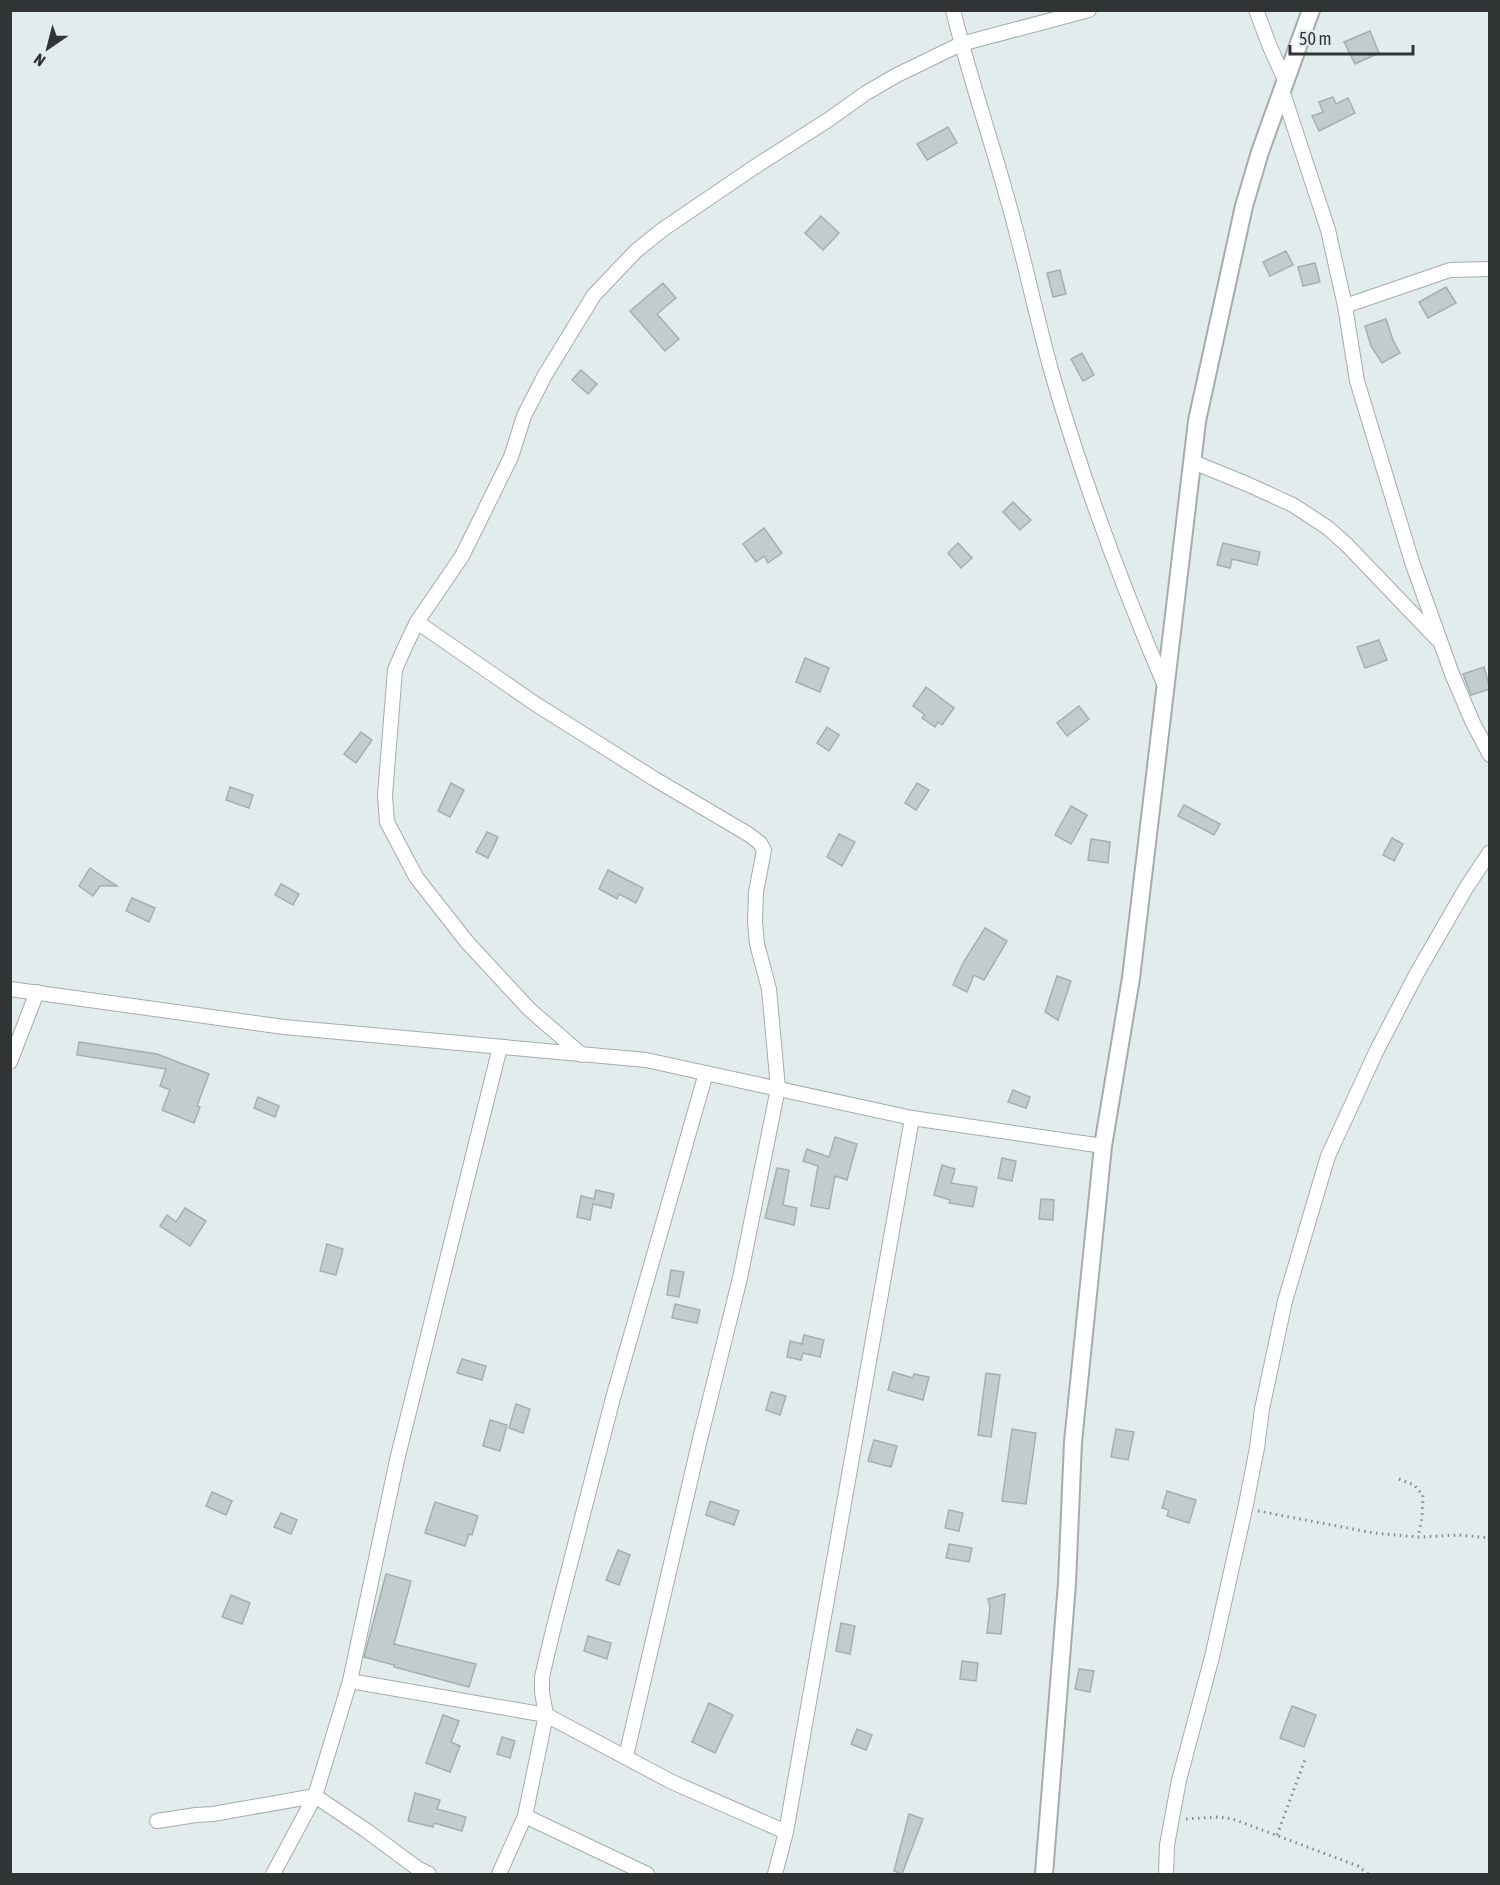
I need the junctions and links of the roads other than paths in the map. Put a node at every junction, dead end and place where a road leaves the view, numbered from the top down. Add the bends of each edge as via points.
1 (953, 10) edge
2 (1089, 10) edge
3 (1256, 10) edge
4 (1311, 10) edge
5 (961, 44) junction
6 (1283, 85) junction
7 (1490, 269) edge
8 (1345, 306) junction
9 (1192, 462) junction
10 (417, 622) junction
11 (1442, 644) junction
12 (1166, 687) junction
13 (1490, 755) edge
14 (1490, 852) edge
15 (10, 989) edge
16 (38, 992) junction
17 (500, 1047) junction
18 (582, 1055) junction
19 (10, 1062) edge
20 (705, 1073) junction
21 (778, 1088) junction
22 (912, 1118) junction
23 (1103, 1146) junction
24 (350, 1681) junction
25 (546, 1715) junction
26 (626, 1756) junction
27 (315, 1796) junction
28 (525, 1816) junction
29 (157, 1821) dead end
30 (786, 1832) junction
31 (273, 1875) edge
32 (429, 1875) edge
33 (499, 1875) edge
34 (647, 1875) edge
35 (775, 1875) edge
36 (1044, 1875) edge
37 (1166, 1875) edge

1 - 5 street
2 - 5 street
3 - 6 street
4 - 6 street
5 - 10 street via 866,93 662,230 612,274 589,303 545,375 524,416 511,457 462,556
5 - 12 street via 1070,430 1118,570
6 - 8 street via 1328,230
6 - 9 street via 1244,206 1197,421
7 - 8 street via 1450,270
8 - 11 street via 1357,381 1412,562
9 - 11 street via 1293,505 1328,528
9 - 12 street
10 - 18 street via 395,670 385,795 387,822 416,877 467,942 530,1010
10 - 21 street via 534,702 760,843 764,850 754,922 769,989
11 - 13 street
12 - 23 street via 1131,978
14 - 37 street via 1417,973 1328,1156 1285,1301 1245,1509 1179,1780 1167,1845
15 - 16 street
16 - 17 street via 237,1021
16 - 19 street
17 - 18 street
17 - 24 street via 397,1460
18 - 20 street via 646,1060
20 - 21 street
20 - 25 street via 613,1398 553,1630 542,1677
21 - 22 street
21 - 26 street via 740,1278
22 - 23 street
22 - 30 street
23 - 36 street via 1073,1442
24 - 25 street
24 - 27 street
25 - 26 street
25 - 28 street
26 - 30 street via 672,1782
27 - 29 street
27 - 31 street
27 - 32 street
28 - 33 street
28 - 34 street
30 - 35 street

